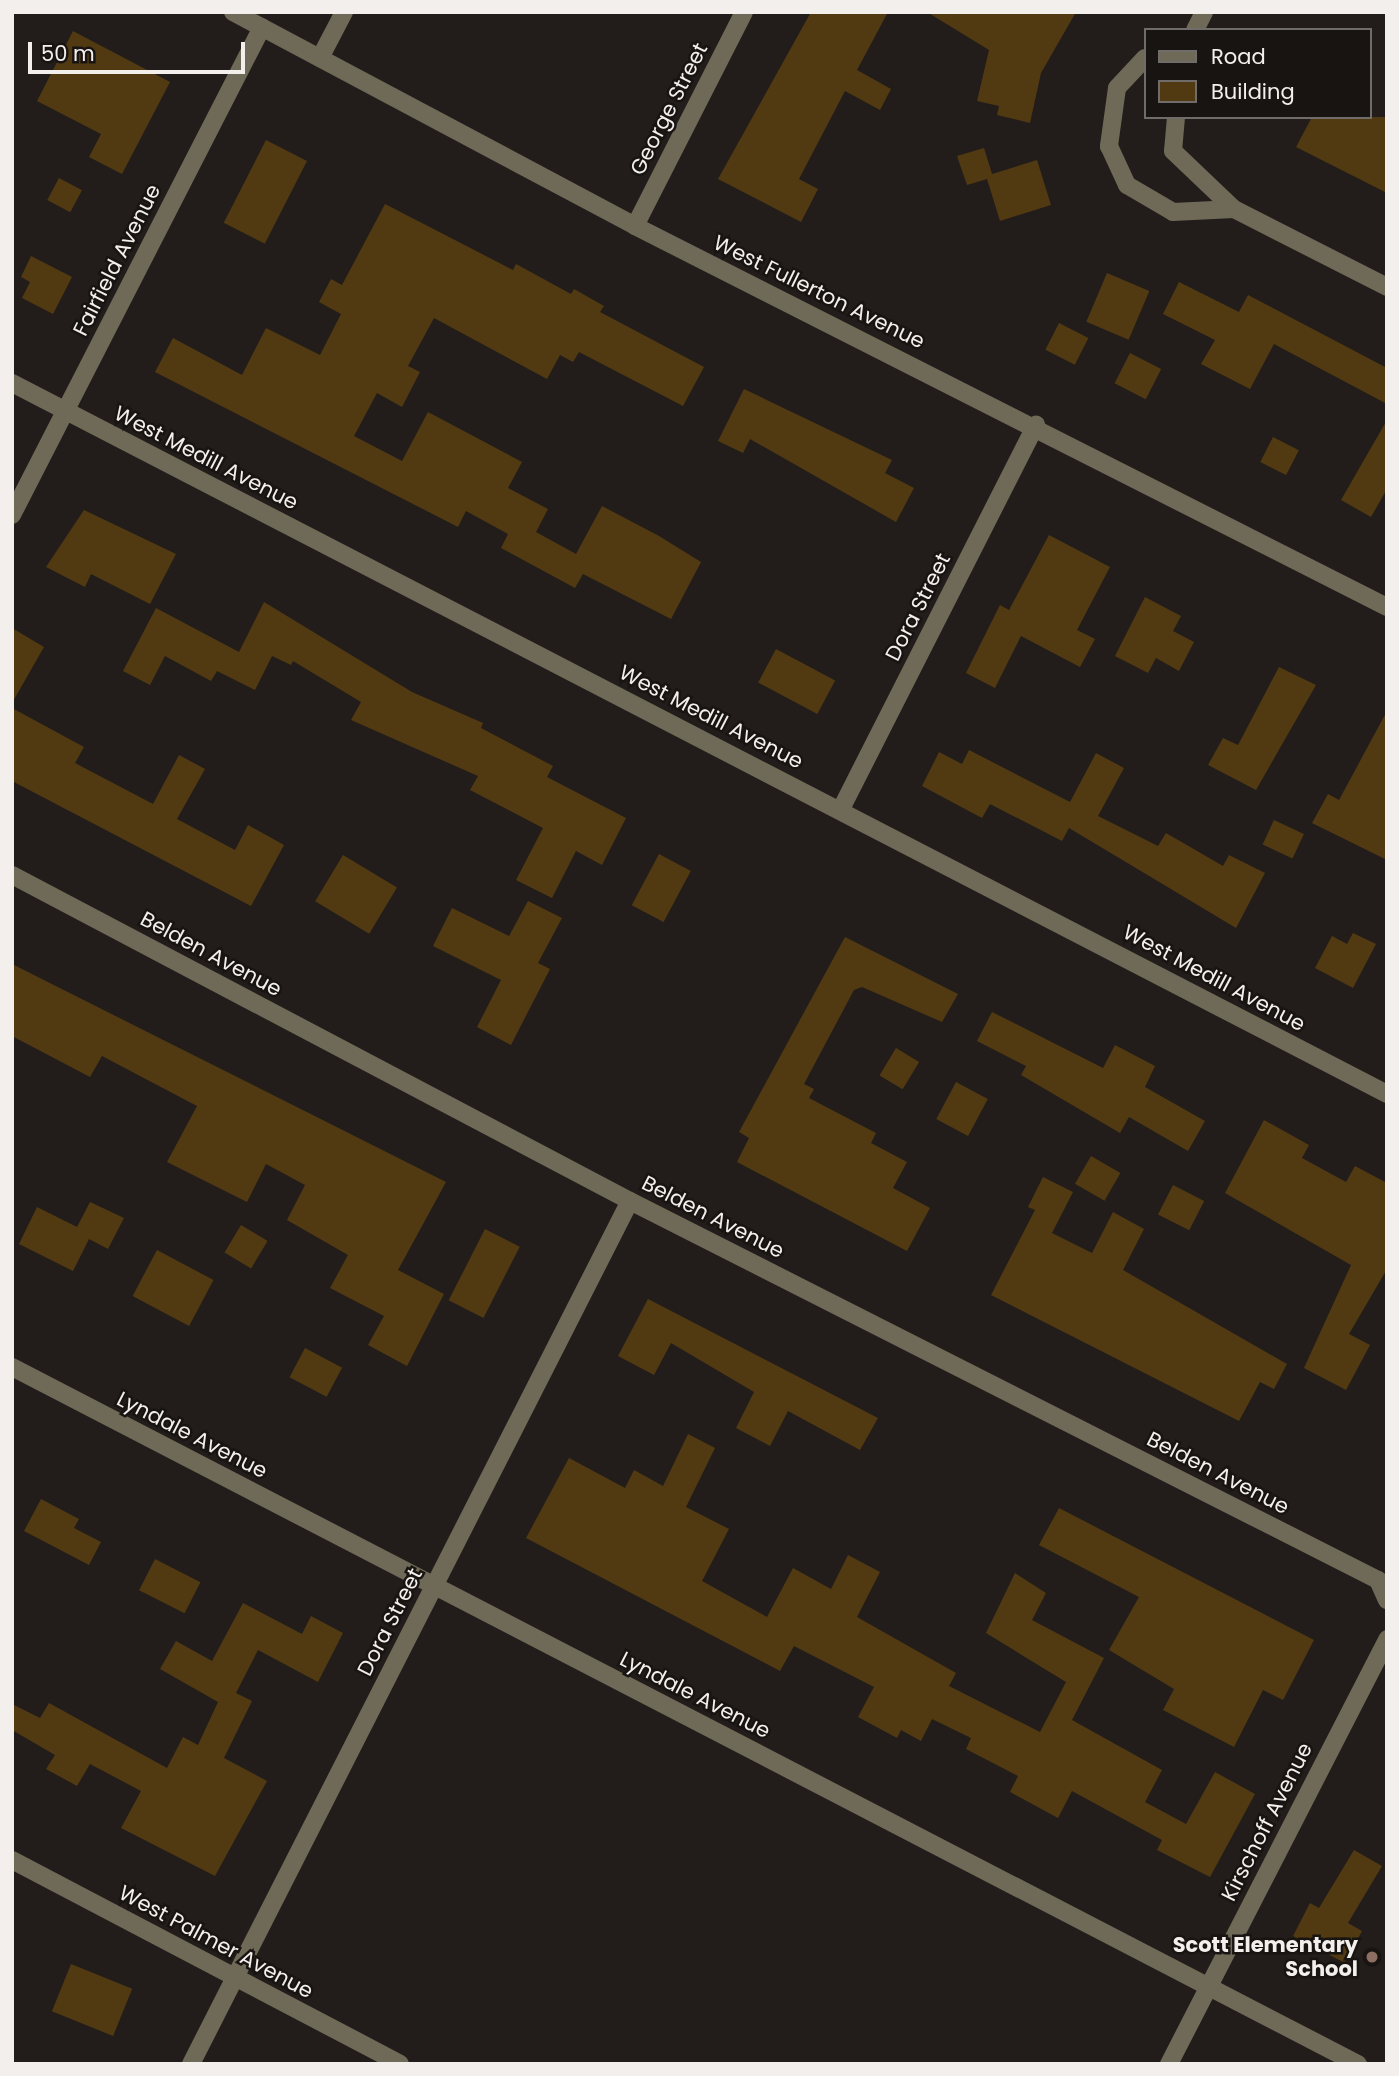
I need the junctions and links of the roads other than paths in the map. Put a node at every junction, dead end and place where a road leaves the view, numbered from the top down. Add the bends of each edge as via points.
1 (233, 12) edge
2 (344, 12) edge
3 (744, 12) edge
4 (1204, 12) edge
5 (262, 27) junction
6 (1196, 28) edge
7 (320, 58) junction
8 (1144, 59) edge
9 (1175, 119) edge
10 (1234, 209) junction
11 (635, 226) junction
12 (1387, 287) edge
13 (12, 383) edge
14 (65, 411) junction
15 (1036, 425) junction
16 (12, 514) edge
17 (1387, 607) edge
18 (841, 809) junction
19 (12, 875) edge
20 (1387, 1094) edge
21 (630, 1200) junction
22 (12, 1367) edge
23 (434, 1586) junction
24 (1387, 1600) edge
25 (1387, 1639) edge
26 (12, 1860) edge
27 (234, 1978) junction
28 (1209, 1986) junction
29 (191, 2064) edge
30 (400, 2064) edge
31 (1169, 2064) edge
32 (1358, 2064) edge

1 - 5 street, West Fullerton Avenue
2 - 7 street
3 - 11 street, George Street
4 - 6 street
5 - 7 street, West Fullerton Avenue
5 - 14 street, Fairfield Avenue
7 - 11 street, West Fullerton Avenue
8 - 10 street via 1116,88 1109,146 1127,185 1173,212
9 - 10 street via 1173,150
10 - 12 street
11 - 15 street, West Fullerton Avenue
13 - 14 street, West Medill Avenue
14 - 16 street, Fairfield Avenue
14 - 18 street, West Medill Avenue
15 - 17 street, West Fullerton Avenue
15 - 18 street, Dora Street
18 - 20 street, West Medill Avenue
19 - 21 street, Belden Avenue
21 - 23 street, Dora Street
21 - 24 street, Belden Avenue via 1378,1580
22 - 23 street, Lyndale Avenue
23 - 27 street, Dora Street
23 - 28 street, Lyndale Avenue
25 - 28 street, Kirschoff Avenue
26 - 27 street, West Palmer Avenue
27 - 29 street, Dora Street
27 - 30 street, West Palmer Avenue
28 - 31 street, Kirschoff Avenue
28 - 32 street, Lyndale Avenue

